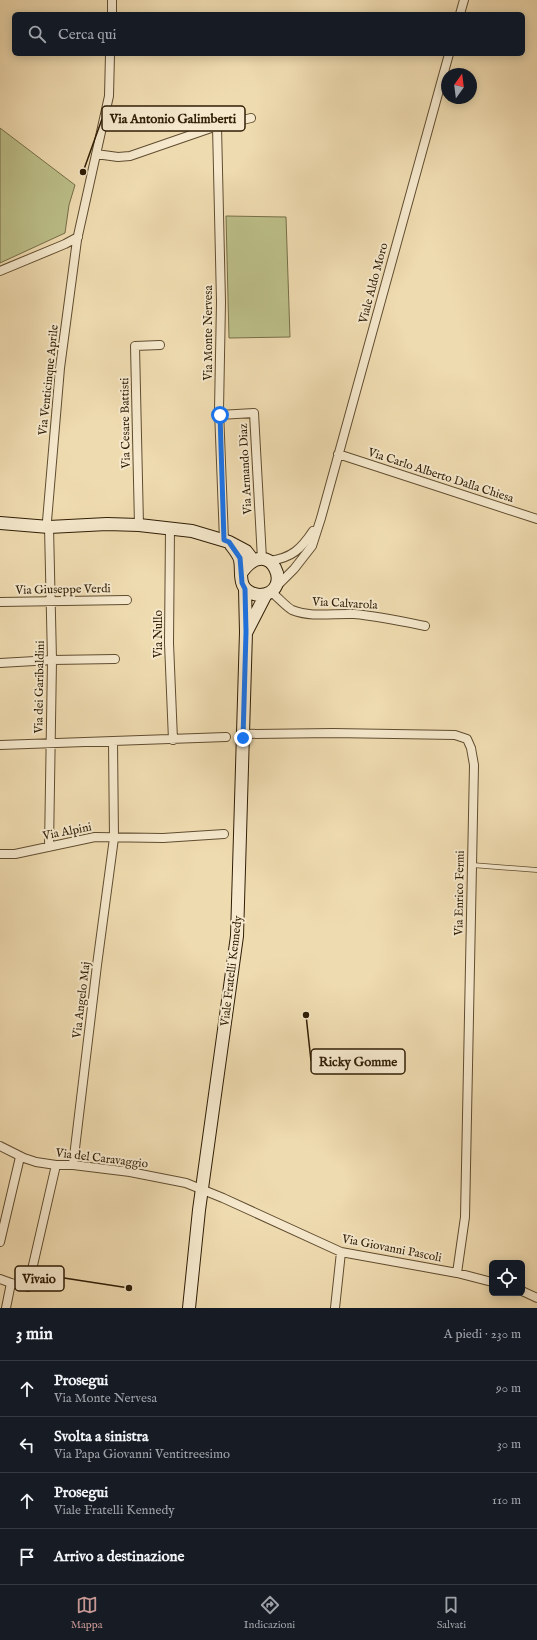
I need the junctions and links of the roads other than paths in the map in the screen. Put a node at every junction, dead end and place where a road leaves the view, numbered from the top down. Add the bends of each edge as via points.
1 (112, 0) edge
2 (464, 0) edge
3 (112, 12) edge
4 (461, 12) edge
5 (110, 56) edge
6 (448, 56) edge
7 (251, 118) dead end
8 (217, 126) junction
9 (96, 154) junction
10 (78, 237) junction
11 (0, 271) edge
12 (160, 345) dead end
13 (220, 415) junction
14 (338, 454) junction
15 (321, 518) junction
16 (537, 519) edge
17 (0, 523) edge
18 (139, 525) junction
19 (49, 527) junction
20 (170, 528) junction
21 (226, 541) junction
22 (262, 560) junction
23 (242, 572) junction
24 (245, 589) junction
25 (271, 591) junction
26 (127, 600) dead end
27 (50, 601) junction
28 (0, 602) edge
29 (425, 626) dead end
30 (246, 632) junction
31 (115, 659) dead end
32 (52, 660) junction
33 (0, 663) edge
34 (243, 734) junction
35 (226, 737) dead end
36 (173, 740) junction
37 (113, 742) junction
38 (50, 744) junction
39 (0, 745) edge
40 (224, 834) dead end
41 (114, 838) junction
42 (49, 847) junction
43 (0, 854) edge
44 (472, 864) junction
45 (537, 870) edge
46 (0, 1146) edge
47 (20, 1156) junction
48 (56, 1165) junction
49 (73, 1165) junction
50 (202, 1188) junction
51 (0, 1242) edge
52 (341, 1252) junction
53 (457, 1273) junction
54 (0, 1279) edge
55 (489, 1281) edge
56 (11, 1283) junction
57 (525, 1292) edge
58 (537, 1298) edge
59 (6, 1308) edge
60 (189, 1308) edge
61 (334, 1308) edge

1 - 3 street
2 - 4 street
5 - 9 street, Via Venticinque Aprile via 109,96
6 - 14 street, Viale Aldo Moro
7 - 8 street
8 - 9 street via 130,156 118,158
8 - 13 street, Via Monte Nervesa
9 - 10 street, Via Venticinque Aprile
10 - 11 street
10 - 19 street, Via Venticinque Aprile via 60,368 47,520
12 - 18 street, Via Cesare Battisti via 135,346
13 - 21 street, Via Monte Nervesa
13 - 22 street, Via Armando Diaz via 254,413
14 - 15 street, Viale Aldo Moro
14 - 16 street, Via Carlo Alberto Dalla Chiesa
15 - 22 street, Viale Aldo Moro via 304,545 288,557
15 - 25 street, Viale Aldo Moro via 312,546 294,569
17 - 19 street
18 - 19 street
18 - 20 street
19 - 27 street, Via dei Garibaldini
20 - 21 street via 192,531
20 - 36 street, Via Nullo via 169,643
21 - 22 street
21 - 23 street via 240,558
22 - 23 street via 247,565
22 - 25 street via 274,566 278,573 278,580
23 - 24 street
24 - 25 street via 256,595
24 - 30 street, Viale Fratelli Kennedy
25 - 29 street, Via Calvarola via 290,609 301,613 383,617
25 - 30 street, Viale Fratelli Kennedy
26 - 27 street, Via Giuseppe Verdi
27 - 28 street, Via Giuseppe Verdi
27 - 32 street, Via dei Garibaldini
30 - 34 street, Viale Fratelli Kennedy
31 - 32 street
32 - 33 street
32 - 38 street, Via dei Garibaldini
34 - 44 street, Via Enrico Fermi via 424,734 455,735 467,739 474,765
34 - 50 street, Viale Fratelli Kennedy via 237,936
35 - 36 street
36 - 37 street
37 - 38 street
37 - 41 street, Via Angelo Maj
38 - 39 street
38 - 42 street, Via dei Garibaldini
40 - 41 street, Via Alpini
41 - 42 street, Via Alpini via 96,837
41 - 49 street, Via Angelo Maj
42 - 43 street, Via Alpini via 15,854
44 - 45 lane
44 - 53 street, Via Enrico Fermi via 465,1217
46 - 47 street, Via del Caravaggio
47 - 48 street, Via del Caravaggio
47 - 51 street
48 - 49 street, Via del Caravaggio
48 - 56 street via 28,1287
49 - 50 street, Via del Caravaggio via 130,1172
50 - 52 street, Via Giovanni Pascoli
50 - 60 street, Viale Fratelli Kennedy
52 - 53 street, Via Giovanni Pascoli
52 - 61 street
53 - 55 street, Via Giovanni Pascoli
54 - 56 street
56 - 59 street
57 - 58 street

